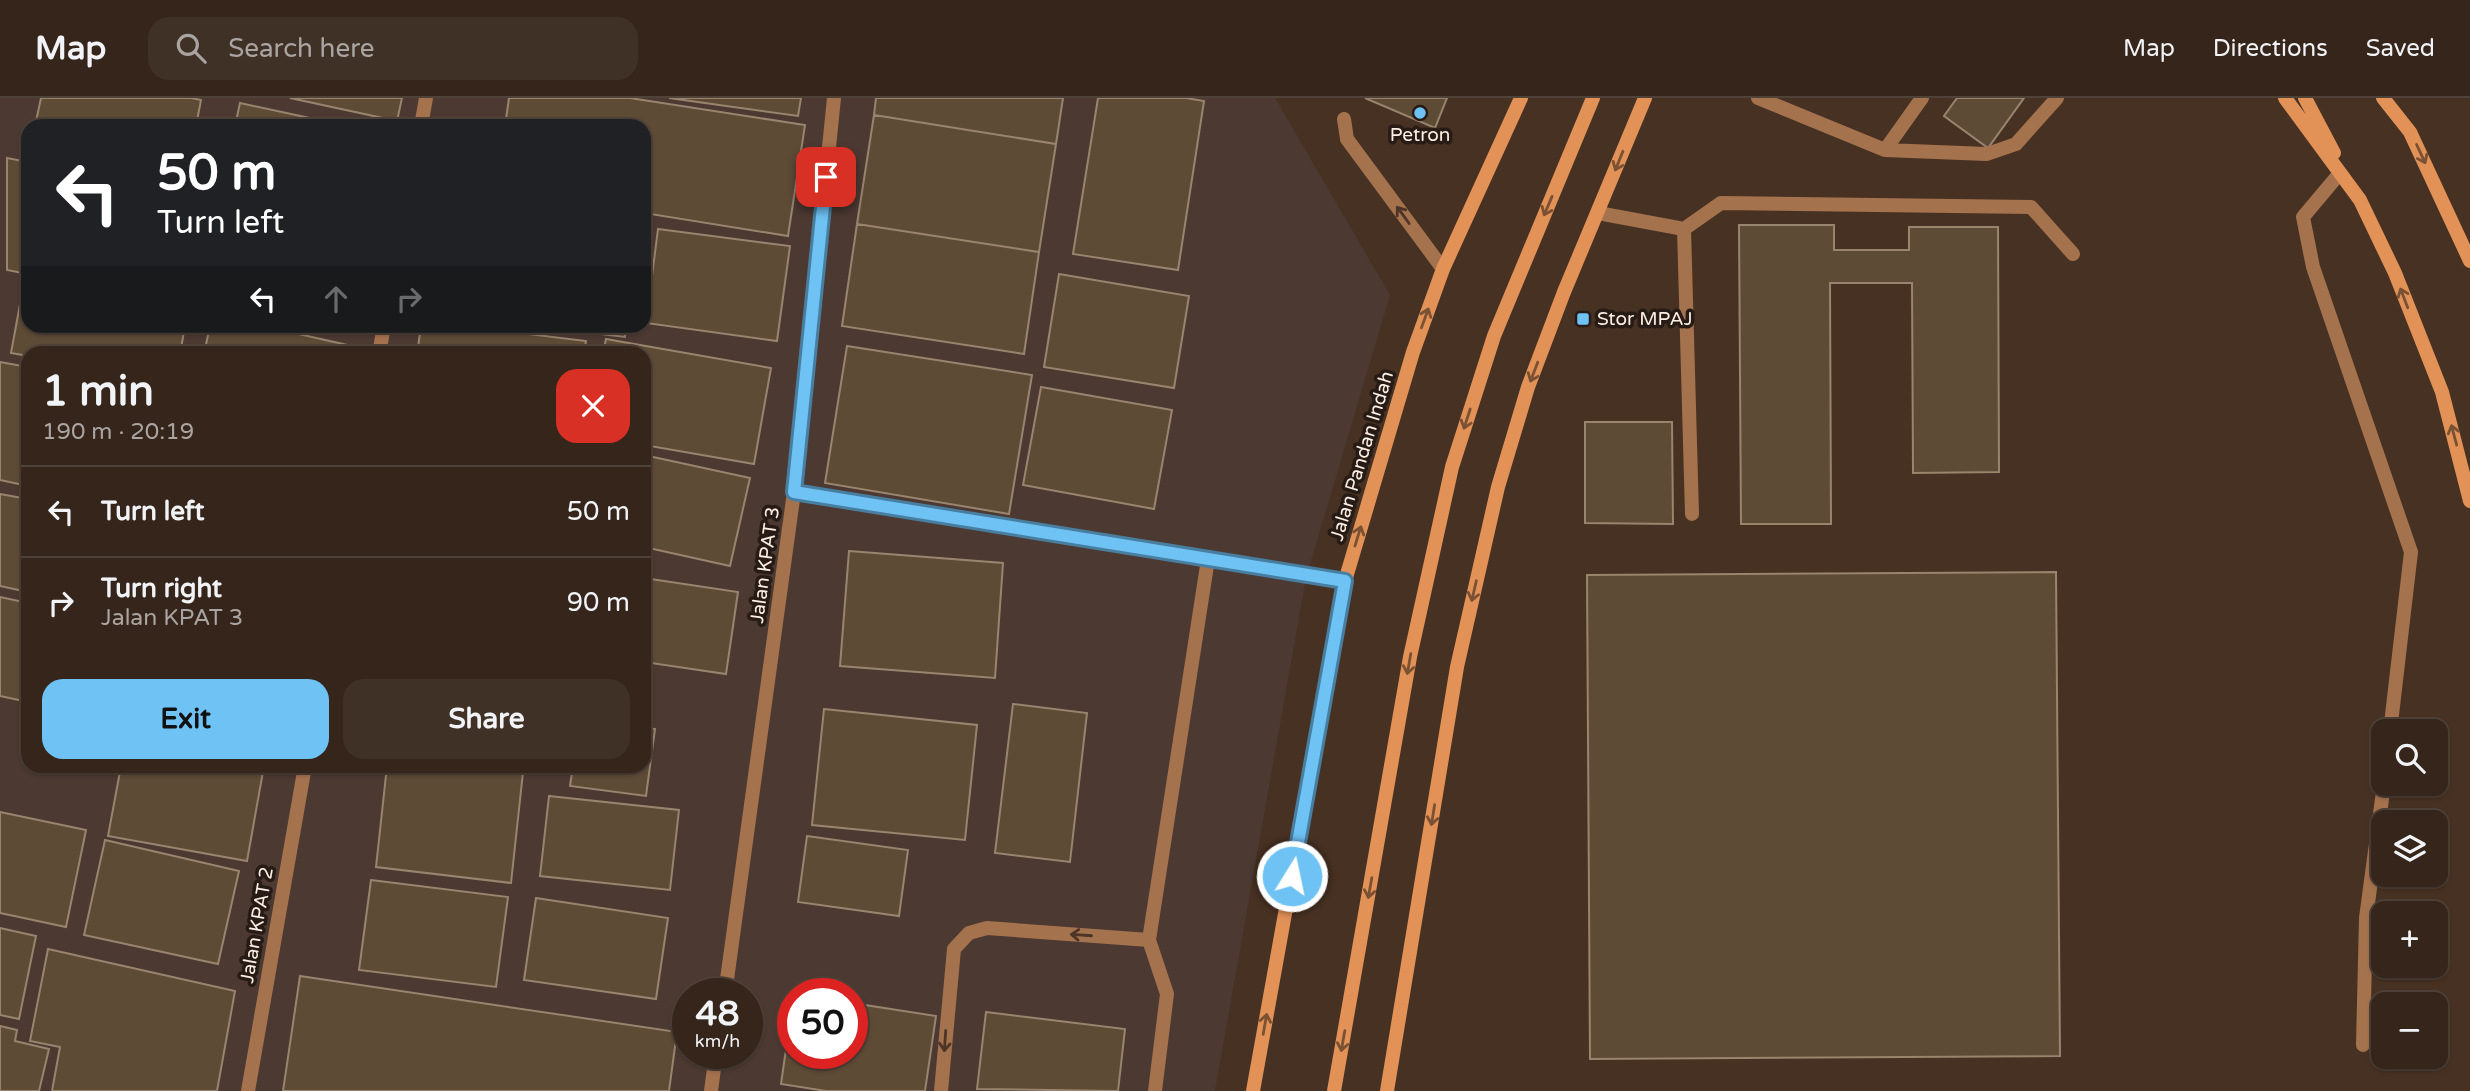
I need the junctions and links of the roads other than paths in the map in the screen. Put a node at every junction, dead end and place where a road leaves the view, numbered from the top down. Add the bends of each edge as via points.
1 (426, 98) edge
2 (834, 98) edge
3 (1521, 98) edge
4 (1593, 98) edge
5 (1645, 98) edge
6 (1758, 98) edge
7 (1922, 98) edge
8 (2057, 98) edge
9 (2285, 98) edge
10 (2305, 98) edge
11 (2382, 98) edge
12 (422, 119) edge
13 (1344, 119) dead end
14 (1885, 150) junction
15 (2340, 173) junction
16 (2360, 200) junction
17 (1598, 214) junction
18 (1684, 229) junction
19 (2073, 254) dead end
20 (2470, 261) edge
21 (1443, 269) junction
22 (794, 492) junction
23 (2470, 501) edge
24 (1692, 514) dead end
25 (1208, 559) junction
26 (1345, 581) junction
27 (2392, 719) edge
28 (304, 773) edge
29 (2382, 796) edge
30 (1150, 940) junction
31 (726, 978) edge
32 (2363, 1045) dead end
33 (714, 1069) edge
34 (248, 1091) edge
35 (711, 1091) edge
36 (941, 1091) edge
37 (1155, 1091) edge
38 (1253, 1091) edge
39 (1334, 1091) edge
40 (1387, 1091) edge

1 - 12 street
2 - 22 street, Jalan KPAT 3
3 - 21 main road, Jalan Pandan Indah
4 -> 39 main road via 1494,336 1452,467 1410,657
5 -> 17 main road
6 - 14 street
7 - 14 street
8 - 14 street via 2016,144 1987,154
9 - 15 main road
10 - 16 main road
11 -> 20 main road via 2410,132
21 -> 13 street via 1347,139
15 - 16 main road
15 - 27 street via 2303,217 2313,267 2411,552
23 -> 16 main road via 2442,392 2395,273
17 - 18 street
17 -> 40 main road via 1528,387 1498,487 1457,667
18 - 19 street via 1721,203 2031,208
18 - 24 street
26 -> 21 main road, Jalan Pandan Indah via 1413,352
22 - 25 street
22 - 31 street, Jalan KPAT 3
25 - 26 street
25 - 30 street
38 -> 26 main road, Jalan Pandan Indah
28 - 34 street, Jalan KPAT 2
29 - 32 street via 2366,918
30 -> 36 street via 987,928 969,933 954,949
30 - 37 street via 1167,994
33 - 35 street

